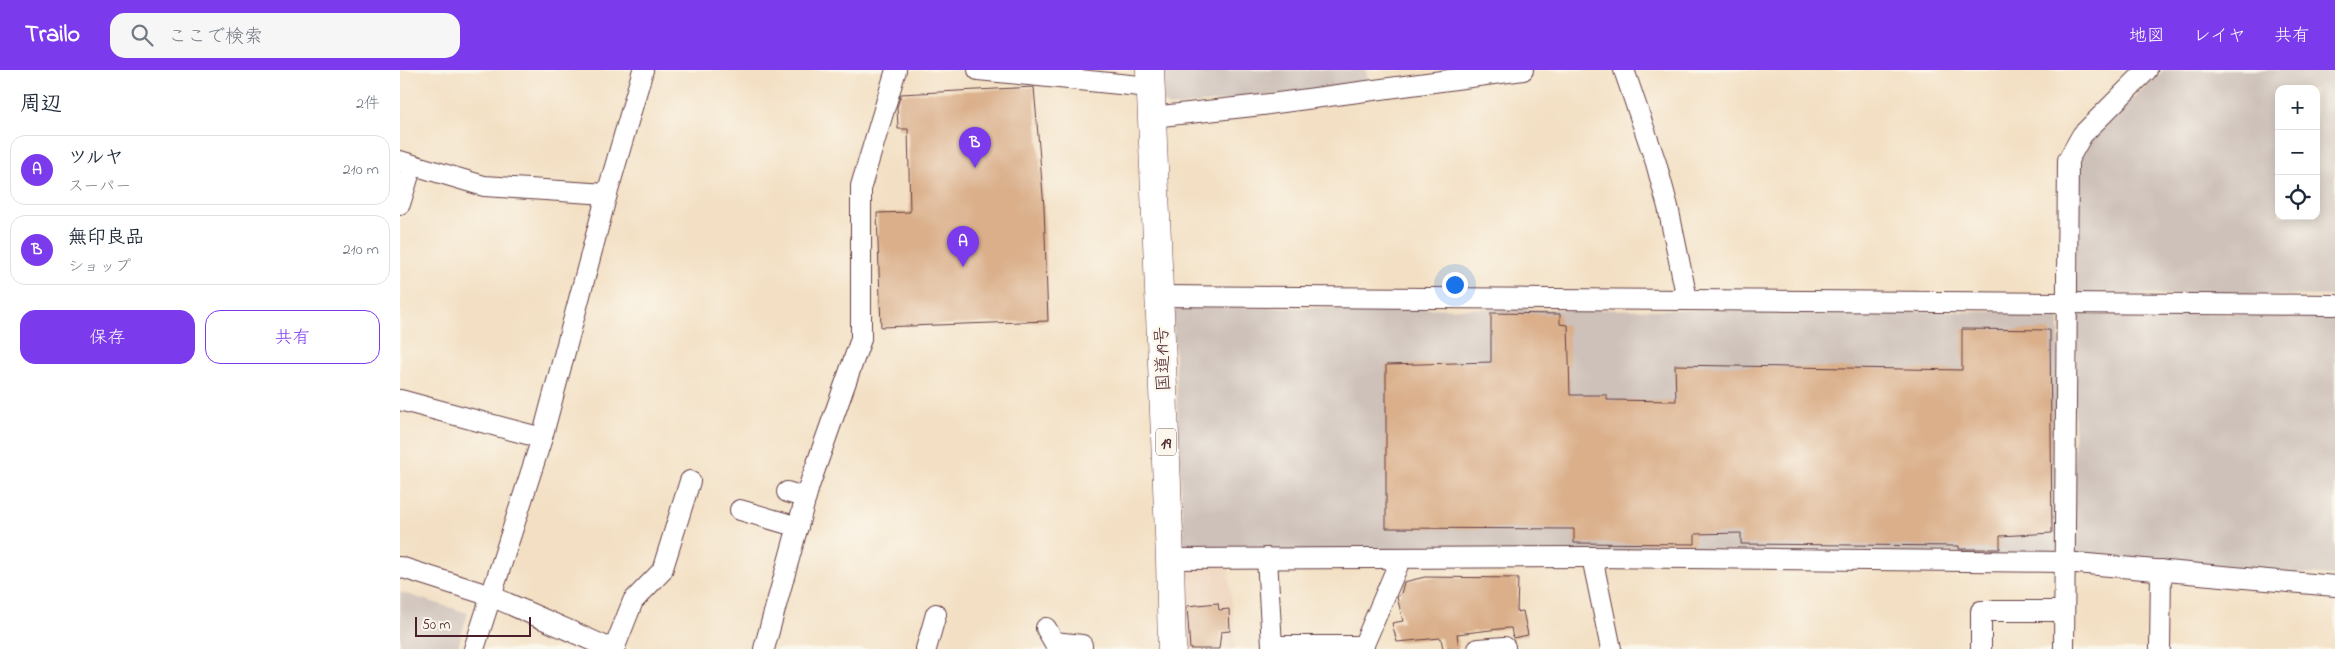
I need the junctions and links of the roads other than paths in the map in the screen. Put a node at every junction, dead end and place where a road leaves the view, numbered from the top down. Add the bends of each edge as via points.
1 (643, 70) edge
2 (896, 70) edge
3 (978, 70) edge
4 (1523, 70) edge
5 (1624, 70) edge
6 (2148, 70) edge
7 (1483, 73) edge
8 (1435, 76) edge
9 (1150, 79) edge
10 (1152, 117) junction
11 (406, 163) edge
12 (607, 194) junction
13 (400, 204) edge
14 (1160, 296) junction
15 (1687, 299) junction
16 (2066, 303) junction
17 (2335, 305) edge
18 (400, 400) edge
19 (542, 438) junction
20 (681, 489) dead end
21 (787, 492) dead end
22 (806, 498) junction
23 (740, 510) dead end
24 (798, 527) junction
25 (1592, 557) junction
26 (1170, 558) junction
27 (1267, 558) junction
28 (1401, 558) junction
29 (2065, 562) junction
30 (400, 568) edge
31 (2161, 570) junction
32 (2335, 586) edge
33 (491, 596) junction
34 (2064, 611) junction
35 (936, 614) dead end
36 (1046, 628) dead end
37 (1363, 648) edge
38 (474, 649) edge
39 (612, 649) edge
40 (764, 649) edge
41 (926, 649) edge
42 (1082, 649) edge
43 (1172, 649) edge
44 (1478, 649) edge
45 (1505, 649) edge
46 (1611, 649) edge
47 (1981, 649) edge
48 (2064, 649) edge
49 (2160, 649) edge

1 - 12 street
2 - 22 street via 861,186 861,339
3 - 9 street
4 - 7 street
5 - 15 street via 1663,189
6 - 16 street via 2082,135 2068,160
7 - 8 street
8 - 10 street
9 - 10 highway, 国道19号 / 19
10 - 14 highway, 国道19号 / 19
11 - 12 street via 484,186
11 - 13 street
12 - 19 street
14 - 15 street
14 - 26 highway, 国道19号 / 19
15 - 16 street
16 - 17 street
16 - 29 street
18 - 19 street
19 - 33 street
20 - 39 street via 662,571 633,601
21 - 22 street
22 - 24 street
23 - 24 street
24 - 40 street
25 - 28 street
25 - 29 street
25 - 46 street
26 - 27 street
26 - 43 highway, 国道19号 / 19
27 - 28 street
27 - 37 street via 1272,646
28 - 37 street
29 - 31 street
29 - 34 street
30 - 33 street
31 - 32 street
31 - 49 street
33 - 38 street
33 - 39 street
34 - 47 street via 1981,611
34 - 48 street
35 - 41 street
36 - 42 street via 1054,642 1082,645
44 - 45 street

